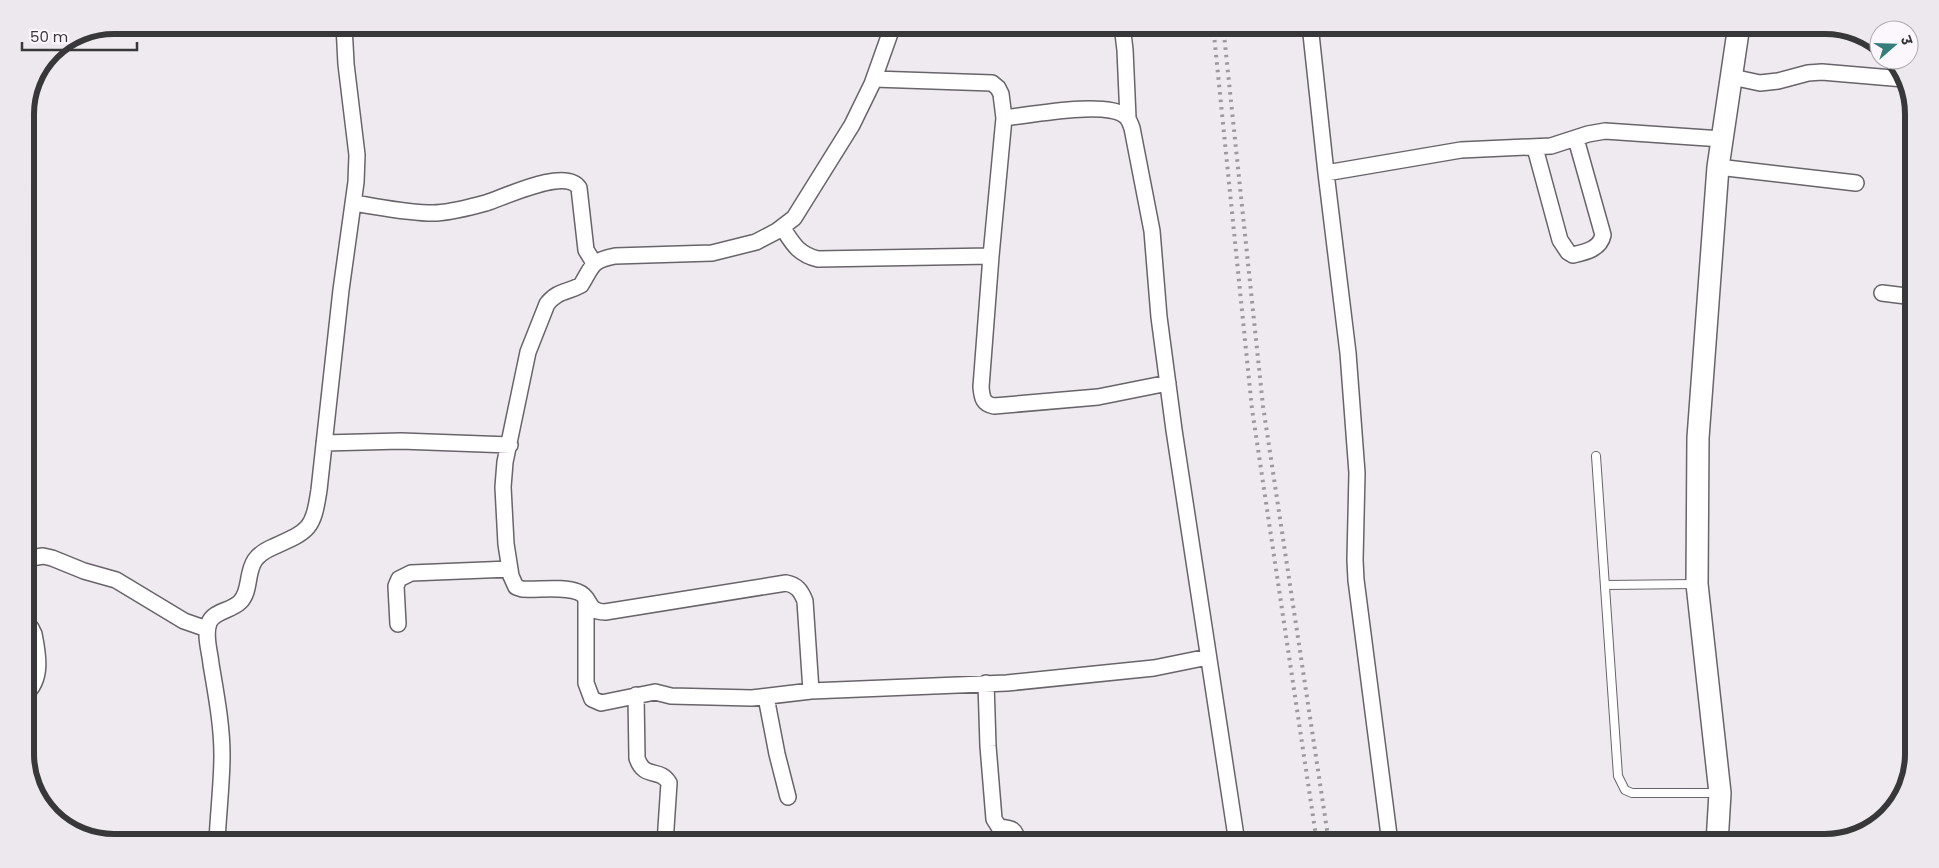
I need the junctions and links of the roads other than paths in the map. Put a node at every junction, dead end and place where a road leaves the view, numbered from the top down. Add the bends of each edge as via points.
1 (345, 34) edge
2 (890, 34) edge
3 (1123, 34) edge
4 (1311, 34) edge
5 (1738, 34) edge
6 (1732, 77) junction
7 (1897, 78) edge
8 (874, 79) junction
9 (1004, 118) junction
10 (1128, 118) junction
11 (1576, 139) junction
12 (1722, 139) junction
13 (1535, 148) junction
14 (1718, 167) junction
15 (1326, 173) junction
16 (1856, 183) dead end
17 (353, 202) junction
18 (782, 227) junction
19 (991, 256) junction
20 (594, 263) junction
21 (1882, 294) dead end
22 (1905, 296) edge
23 (1168, 383) junction
24 (324, 443) junction
25 (510, 445) junction
26 (1596, 456) dead end
27 (34, 558) edge
28 (510, 569) junction
29 (1697, 584) junction
30 (1605, 585) junction
31 (586, 598) junction
32 (398, 624) dead end
33 (207, 628) junction
34 (34, 634) edge
35 (1208, 657) junction
36 (986, 683) junction
37 (34, 686) edge
38 (810, 691) junction
39 (636, 695) junction
40 (766, 697) junction
41 (1720, 793) junction
42 (788, 797) dead end
43 (218, 834) edge
44 (666, 834) edge
45 (1016, 834) edge
46 (1236, 834) edge
47 (1389, 834) edge
48 (1718, 834) edge

1 - 17 street via 357,154
2 - 8 street
3 - 10 street
4 - 15 street
5 - 6 main road
6 - 7 street via 1760,83 1822,72
6 - 12 main road
8 - 9 street via 992,84 1001,94
8 - 18 street via 847,134 794,218
9 - 10 street via 1094,110 1112,111
9 - 19 street
10 - 23 street via 1134,133 1152,231
11 - 12 street via 1614,130
11 - 13 street
11 - 13 street via 1603,235 1598,246 1573,255 1560,240
12 - 14 main road
13 - 15 street via 1462,150
14 - 16 street
14 - 29 main road via 1698,438
15 - 47 street via 1348,352 1357,464 1356,580
17 - 20 street via 436,213 487,202 527,187 571,180 580,188 586,250
17 - 24 street
18 - 19 street via 798,250 818,259
18 - 20 street via 756,242 712,253 615,256
19 - 23 street via 981,388 988,405 1098,397
20 - 25 street via 581,285 556,294 547,304 528,352
21 - 22 street
23 - 35 street
24 - 25 street via 401,441
24 - 33 street via 318,499 306,531 260,554 254,562 246,594 241,601 212,617
25 - 28 street via 503,487
26 - 30 lane
27 - 33 street via 52,558 116,580 184,621
28 - 31 street via 513,583 522,589 568,590
28 - 32 street via 405,575 396,586
29 - 30 lane
29 - 41 main road
30 - 41 lane via 1620,783 1625,790 1632,792
31 - 38 street via 597,612 605,612 793,584 805,601
31 - 39 street via 586,682 589,695 601,703
33 - 43 street via 222,755
34 - 37 street via 37,671
35 - 36 street via 1154,668
35 - 46 street
36 - 38 street
36 - 45 street via 994,819 999,827 1012,828
38 - 40 street
39 - 40 street via 655,692 741,699
39 - 44 street via 639,766 647,772 662,775 669,782
40 - 42 street
41 - 48 main road

